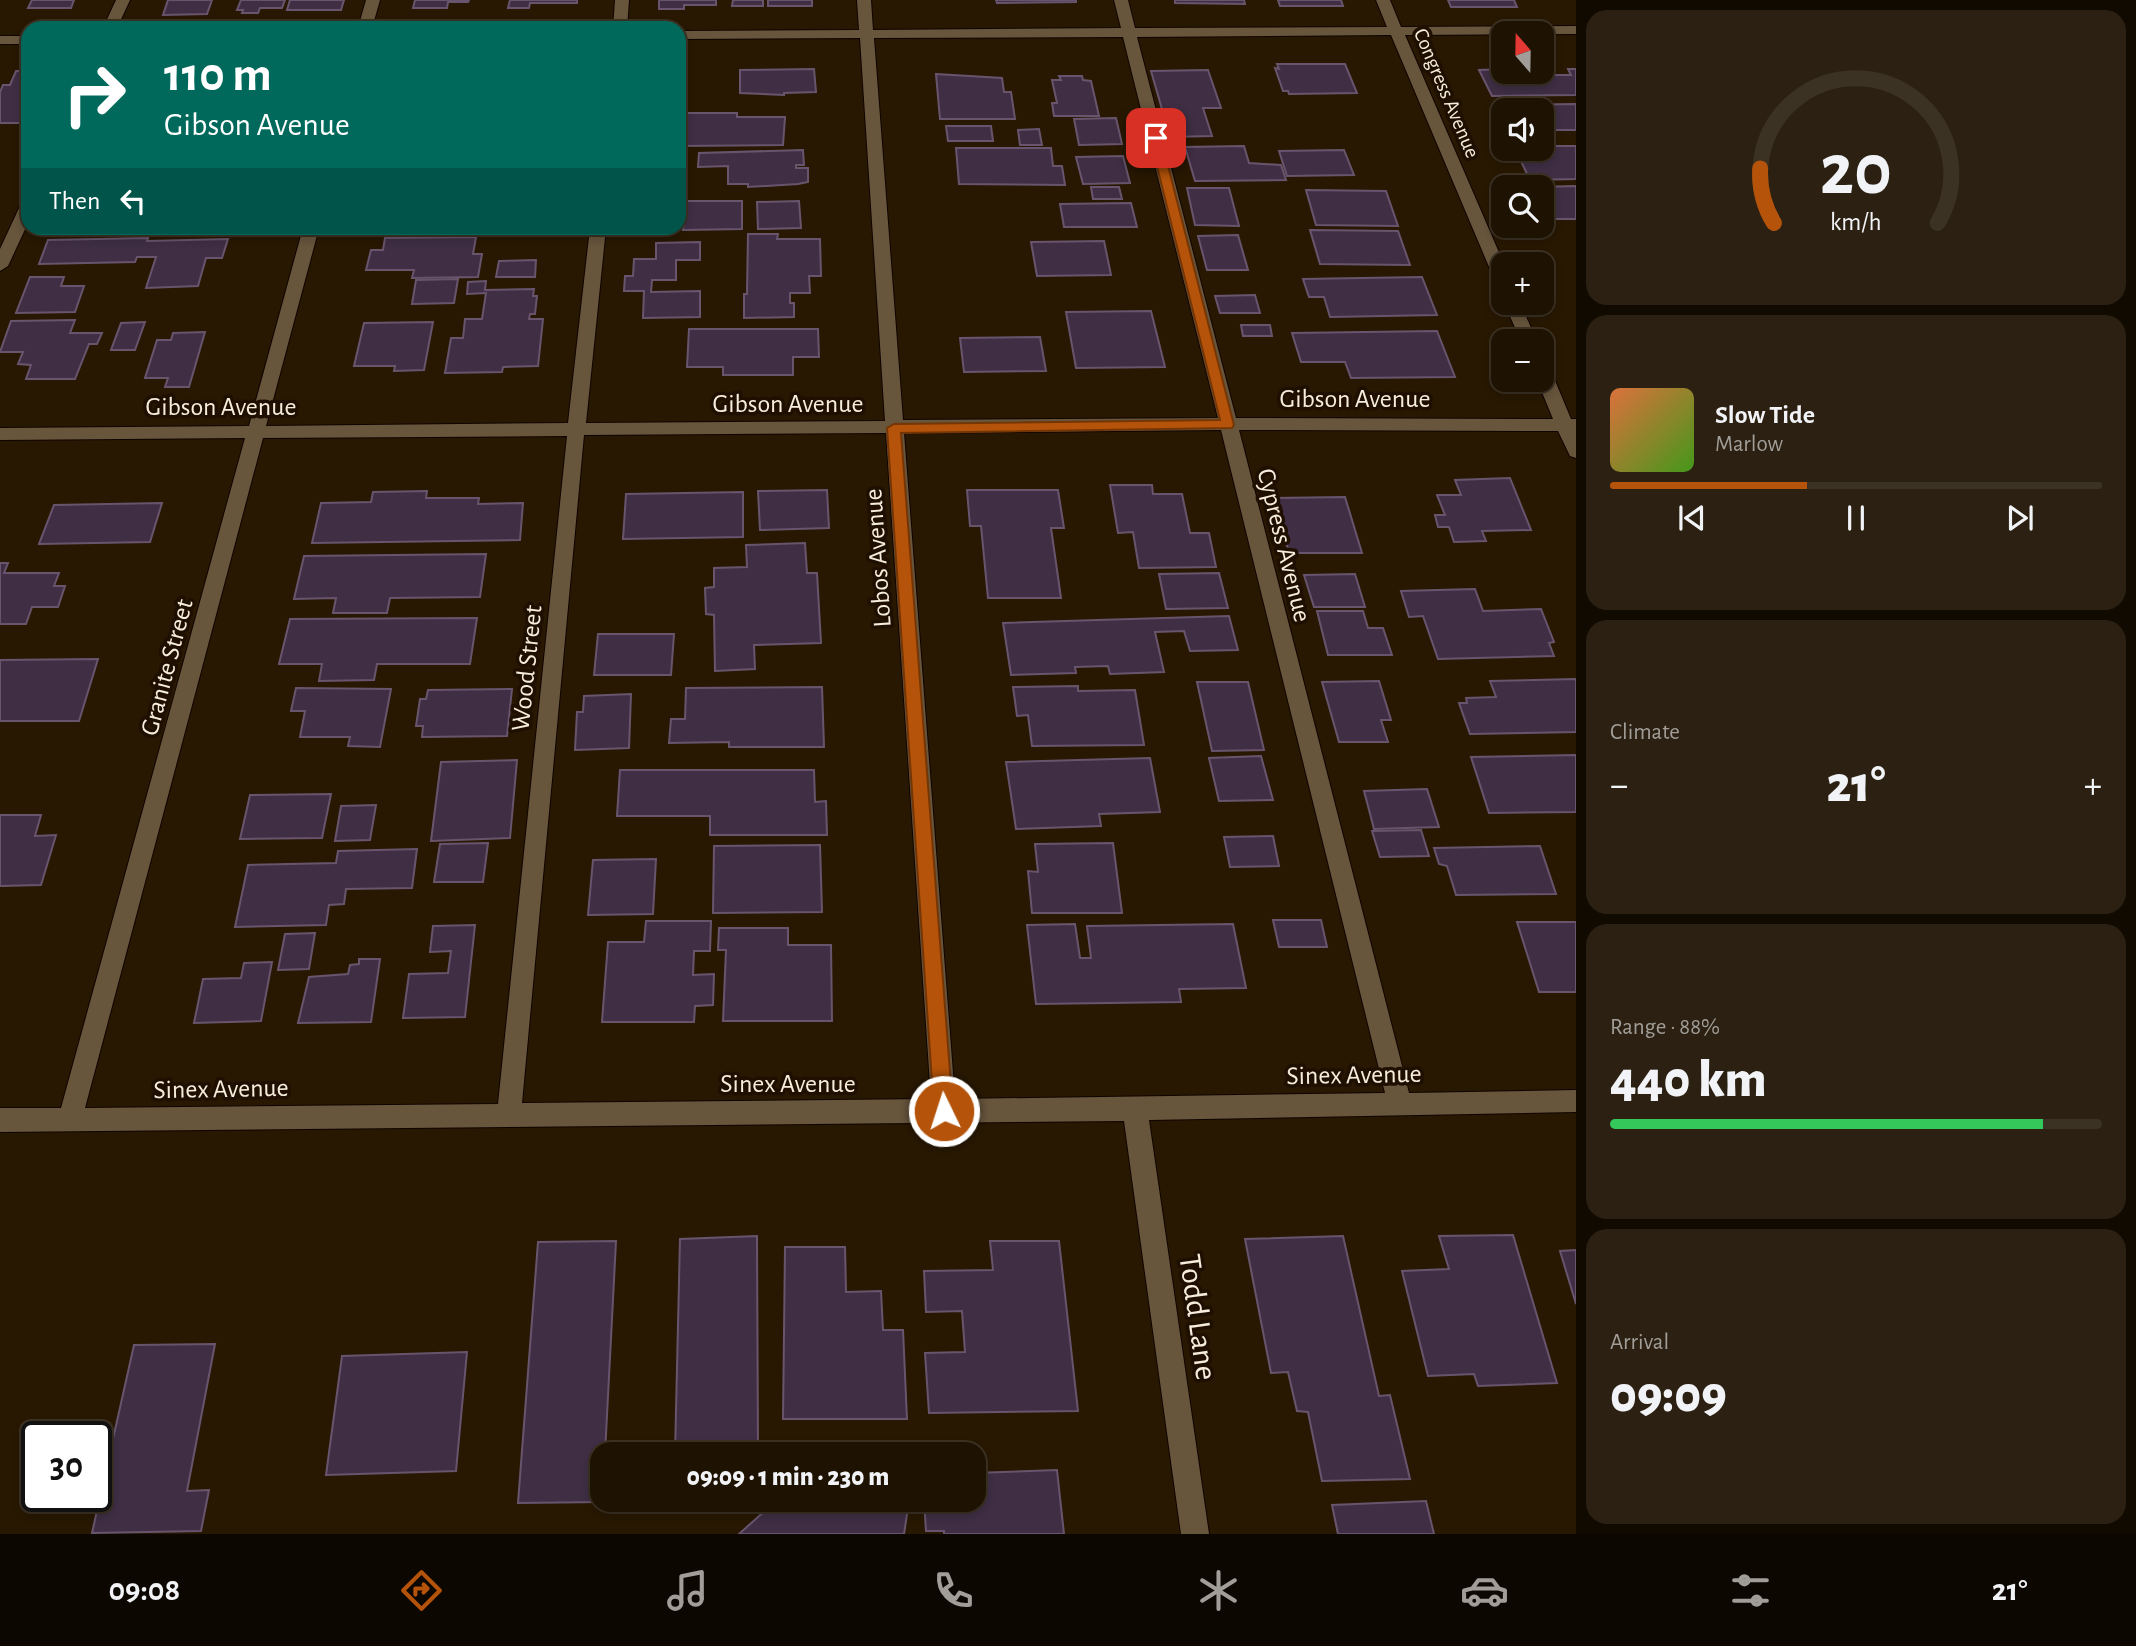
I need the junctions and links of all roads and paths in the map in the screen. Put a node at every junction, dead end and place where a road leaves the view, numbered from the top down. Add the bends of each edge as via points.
1 (123, 0) edge
2 (373, 0) edge
3 (622, 0) edge
4 (864, 0) edge
5 (1121, 0) edge
6 (1383, 0) edge
7 (113, 21) edge
8 (367, 21) edge
9 (620, 21) edge
10 (1576, 30) edge
11 (1396, 32) junction
12 (866, 34) junction
13 (1129, 34) junction
14 (686, 35) edge
15 (0, 40) edge
16 (21, 40) edge
17 (21, 221) edge
18 (310, 235) edge
19 (597, 235) edge
20 (1491, 253) edge
21 (0, 266) edge
22 (1553, 392) edge
23 (1228, 425) junction
24 (1570, 425) edge
25 (894, 428) junction
26 (576, 431) junction
27 (257, 432) junction
28 (0, 434) edge
29 (1576, 452) edge
30 (1576, 1101) edge
31 (1400, 1103) junction
32 (1135, 1109) junction
33 (944, 1111) junction
34 (509, 1114) junction
35 (70, 1119) junction
36 (0, 1120) edge
37 (1195, 1534) edge

1 - 7 street
2 - 8 street
3 - 9 street
4 - 12 street, Lobos Avenue
5 - 13 street, Cypress Avenue
6 - 11 street, Congress Avenue
10 - 11 street
11 - 13 street
11 - 20 street, Congress Avenue
12 - 13 street
12 - 14 street
12 - 25 street, Lobos Avenue
13 - 23 street, Cypress Avenue
15 - 16 street
17 - 21 street
18 - 27 street, Granite Street
19 - 26 street, Wood Street
22 - 24 street
23 - 24 street, Gibson Avenue
23 - 25 street, Gibson Avenue
23 - 31 street, Cypress Avenue
24 - 29 street
25 - 26 street, Gibson Avenue
25 - 33 street, Lobos Avenue
26 - 27 street, Gibson Avenue
26 - 34 street, Wood Street
27 - 28 street, Gibson Avenue
27 - 35 street, Granite Street
30 - 31 street, Sinex Avenue
31 - 32 street, Sinex Avenue
32 - 33 street, Sinex Avenue
32 - 37 street, Todd Lane
33 - 34 street, Sinex Avenue
34 - 35 street, Sinex Avenue
35 - 36 street, Sinex Avenue

